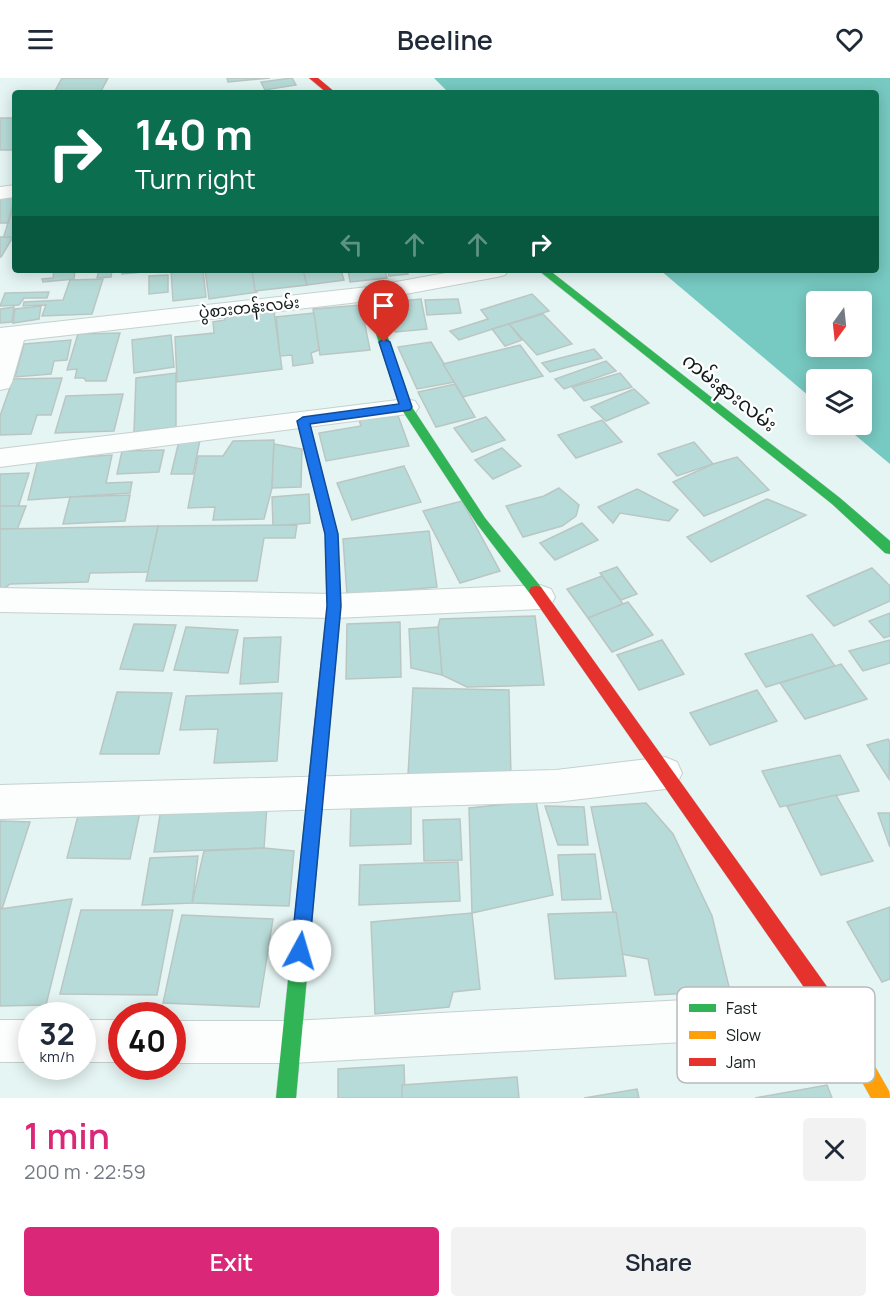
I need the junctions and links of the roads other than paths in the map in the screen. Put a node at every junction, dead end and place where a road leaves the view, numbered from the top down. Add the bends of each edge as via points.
1 (313, 78) edge
2 (328, 90) edge
3 (481, 273) edge
4 (547, 273) edge
5 (368, 294) junction
6 (7, 334) edge
7 (0, 382) edge
8 (406, 407) junction
9 (303, 421) junction
10 (0, 458) edge
11 (890, 549) edge
12 (540, 597) junction
13 (0, 600) edge
14 (334, 606) junction
15 (665, 773) junction
16 (316, 792) junction
17 (0, 802) edge
18 (816, 987) edge
19 (677, 1021) edge
20 (0, 1041) edge
21 (18, 1041) edge
22 (186, 1041) edge
23 (292, 1042) junction
24 (874, 1083) edge
25 (286, 1098) edge
26 (882, 1098) edge

1 - 2 street
3 - 5 street, ပွဲစားတန်းလမ်း
4 - 11 street, ကမ်းနားလမ်း via 827,494
5 - 6 street, ပွဲစားတန်းလမ်း
5 - 8 street
6 - 7 street
8 - 9 street
8 - 12 street via 481,521
9 - 10 street
9 - 14 street via 331,534
12 - 14 street
12 - 15 street
13 - 14 street
14 - 16 street
15 - 16 street via 556,786
15 - 18 street
16 - 17 street
16 - 23 street
19 - 23 street
20 - 21 street
22 - 23 street
23 - 25 street
24 - 26 street

